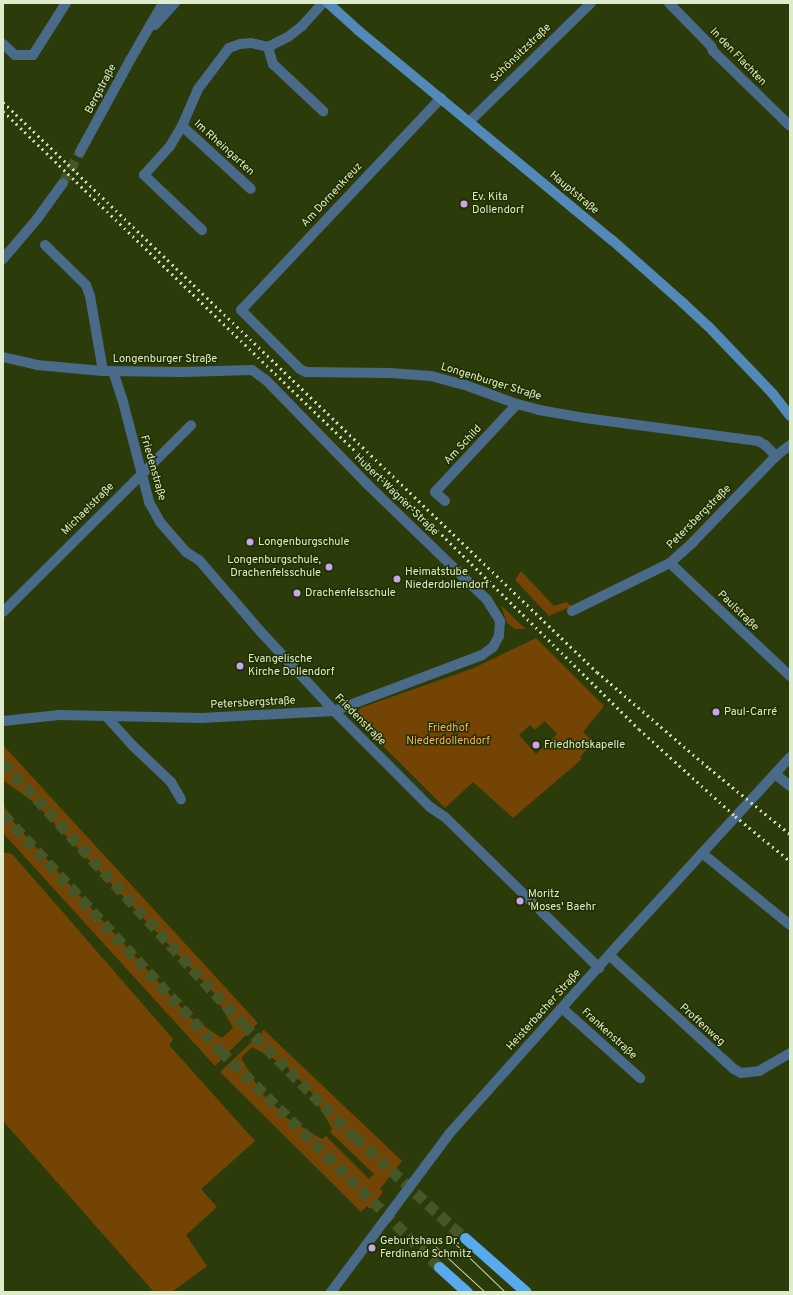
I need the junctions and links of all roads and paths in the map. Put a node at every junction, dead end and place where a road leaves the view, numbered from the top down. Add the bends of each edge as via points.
1 (66, 3) edge
2 (163, 3) edge
3 (175, 3) edge
4 (323, 3) edge
5 (328, 3) edge
6 (590, 3) edge
7 (669, 3) edge
8 (143, 38) junction
9 (3, 44) edge
10 (268, 47) junction
11 (441, 98) junction
12 (323, 111) dead end
13 (469, 122) junction
14 (182, 126) junction
15 (790, 126) edge
16 (80, 152) tunnel mouth
17 (63, 182) tunnel mouth
18 (251, 189) dead end
19 (202, 230) dead end
20 (45, 245) dead end
21 (3, 259) edge
22 (241, 310) joint
23 (3, 357) edge
24 (252, 370) joint
25 (108, 371) junction
26 (517, 404) junction
27 (790, 416) edge
28 (191, 425) dead end
29 (790, 445) edge
30 (776, 456) junction
31 (141, 473) junction
32 (445, 501) dead end
33 (670, 563) junction
34 (572, 611) dead end
35 (3, 612) edge
36 (493, 647) joint
37 (790, 676) edge
38 (334, 711) junction
39 (106, 716) junction
40 (3, 721) edge
41 (790, 757) edge
42 (775, 774) junction
43 (790, 786) edge
44 (181, 799) dead end
45 (702, 853) junction
46 (790, 925) edge
47 (609, 955) junction
48 (599, 968) junction
49 (562, 1008) junction
50 (790, 1052) edge
51 (640, 1078) dead end
52 (465, 1238) tunnel mouth
53 (438, 1267) tunnel mouth
54 (331, 1292) edge
55 (467, 1292) edge
56 (526, 1292) edge

1 - 9 street via 32,55 15,55
2 - 8 street, Bergstraße
3 - 8 street, Bergstraße
4 - 10 street via 302,26 288,37
5 - 11 main road, Hauptstraße
6 - 13 street, Schönsitzstraße
7 - 15 street, In den Flachten via 713,51
8 - 16 street, Bergstraße
10 - 12 street via 273,64
10 - 14 street, Im Rheingarten via 251,42 229,48 198,89
11 - 13 main road, Hauptstraße
11 - 22 street, Am Dornenkreuz
13 - 27 main road, Hauptstraße via 612,240 708,326 774,394
14 - 18 street, Im Rheingarten
14 - 19 street, Im Rheingarten via 170,146 144,175
17 - 21 street via 37,219
20 - 25 street, Longenburger Straße via 86,285
22 - 26 street, Longenburger Straße via 306,372 431,376
23 - 25 street, Longenburger Straße via 37,365
24 - 25 street, Longenburger Straße
24 - 36 street, Hubert-Wagner-Straße via 266,380 366,483 487,600 500,621 499,636
25 - 31 street, Friedenstraße via 122,398
26 - 30 street, Longenburger Straße via 585,418 758,441
26 - 32 street, Am Schild via 435,492
28 - 31 street, Michaelstraße
29 - 30 street, Petersbergstraße
30 - 33 street, Petersbergstraße
31 - 35 street, Michaelstraße
31 - 38 street, Friedenstraße via 149,502 160,522 186,552 199,560
33 - 34 street, Petersbergstraße
33 - 37 street, Paulstraße
36 - 38 street, Petersbergstraße via 468,661
38 - 39 street, Petersbergstraße via 202,718
38 - 48 street, Friedenstraße via 430,807 445,817
39 - 40 street, Petersbergstraße via 59,715
39 - 44 street via 171,782
41 - 42 street, Heisterbacher Straße
42 - 43 street
42 - 45 street, Heisterbacher Straße
45 - 46 street
45 - 47 street, Heisterbacher Straße
47 - 48 street, Heisterbacher Straße
47 - 50 street, Proffenweg via 734,1069 742,1073 751,1073
48 - 49 street, Heisterbacher Straße
49 - 51 street, Frankenstraße
49 - 54 street, Heisterbacher Straße via 449,1134
52 - 56 highway
53 - 55 highway

